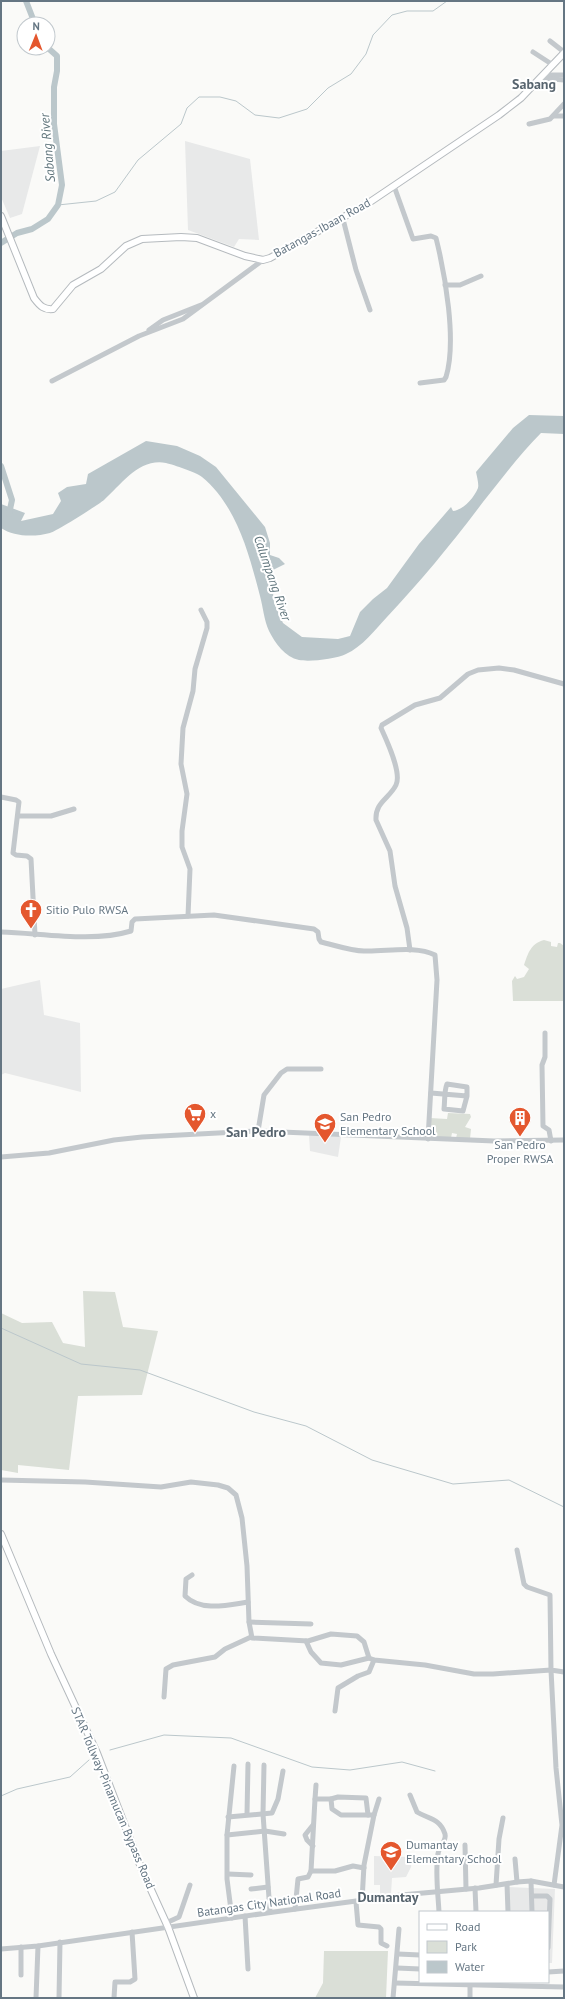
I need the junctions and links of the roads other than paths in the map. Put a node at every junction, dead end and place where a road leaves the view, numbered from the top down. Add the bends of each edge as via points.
1 (550, 41) dead end
2 (533, 52) dead end
3 (564, 53) edge
4 (553, 65) junction
5 (564, 75) edge
6 (543, 76) junction
7 (564, 80) edge
8 (564, 104) edge
9 (554, 116) junction
10 (564, 116) edge
11 (529, 124) dead end
12 (394, 186) junction
13 (1, 216) edge
14 (343, 219) junction
15 (263, 260) junction
16 (480, 276) dead end
17 (445, 285) junction
18 (370, 310) dead end
19 (52, 381) dead end
20 (420, 383) dead end
21 (201, 610) dead end
22 (564, 684) edge
23 (1, 797) edge
24 (74, 809) dead end
25 (18, 816) junction
26 (188, 916) junction
27 (1, 932) edge
28 (35, 935) junction
29 (410, 950) junction
30 (546, 1033) dead end
31 (321, 1069) dead end
32 (431, 1093) junction
33 (445, 1094) junction
34 (467, 1096) junction
35 (258, 1132) junction
36 (428, 1138) junction
37 (564, 1140) edge
38 (551, 1141) junction
39 (1, 1157) edge
40 (1, 1480) edge
41 (1, 1534) edge
42 (517, 1550) dead end
43 (192, 1575) dead end
44 (248, 1602) junction
45 (249, 1622) junction
46 (311, 1624) dead end
47 (251, 1636) junction
48 (306, 1641) junction
49 (372, 1659) junction
50 (551, 1670) junction
51 (564, 1672) edge
52 (164, 1696) dead end
53 (335, 1711) dead end
54 (248, 1764) dead end
55 (264, 1765) dead end
56 (234, 1766) dead end
57 (283, 1771) dead end
58 (316, 1785) dead end
59 (410, 1795) dead end
60 (331, 1798) junction
61 (315, 1799) junction
62 (379, 1799) dead end
63 (247, 1814) junction
64 (263, 1814) junction
65 (368, 1815) junction
66 (374, 1815) junction
67 (228, 1817) junction
68 (503, 1818) dead end
69 (265, 1831) junction
70 (284, 1834) dead end
71 (228, 1835) junction
72 (465, 1846) dead end
73 (515, 1859) dead end
74 (364, 1868) junction
75 (311, 1871) junction
76 (228, 1874) junction
77 (251, 1874) dead end
78 (531, 1881) junction
79 (517, 1882) junction
80 (507, 1884) junction
81 (190, 1885) dead end
82 (496, 1885) junction
83 (554, 1885) junction
84 (268, 1887) junction
85 (564, 1887) edge
86 (475, 1888) junction
87 (250, 1889) dead end
88 (466, 1889) junction
89 (437, 1891) junction
90 (532, 1896) junction
91 (359, 1902) junction
92 (295, 1909) junction
93 (439, 1911) edge
94 (476, 1911) edge
95 (508, 1911) edge
96 (532, 1911) edge
97 (270, 1912) junction
98 (245, 1916) junction
99 (232, 1918) junction
100 (549, 1924) edge
101 (167, 1925) junction
102 (399, 1929) dead end
103 (132, 1932) junction
104 (60, 1942) junction
105 (38, 1946) junction
106 (387, 1946) dead end
107 (21, 1947) junction
108 (1, 1949) edge
109 (398, 1954) junction
110 (419, 1955) edge
111 (397, 1968) junction
112 (248, 1969) dead end
113 (419, 1969) edge
114 (564, 1971) edge
115 (549, 1972) edge
116 (21, 1975) dead end
117 (395, 1983) junction
118 (470, 1984) edge
119 (564, 1987) edge
120 (36, 1998) edge
121 (59, 1998) edge
122 (114, 1998) edge
123 (194, 1998) edge
124 (393, 1998) edge
125 (470, 1998) edge

1 - 3 street
2 - 4 street
3 - 4 main road, Batangas-Ibaan Road
4 - 6 main road, Batangas-Ibaan Road
5 - 6 street
6 - 7 street
6 - 12 main road, Batangas-Ibaan Road via 504,111
8 - 9 street
9 - 10 street
9 - 11 street
12 - 14 main road, Batangas-Ibaan Road
12 - 17 street via 413,239 431,236 436,238
13 - 15 main road, Batangas-Ibaan Road via 34,298 47,310 53,309 73,286 101,270 126,246 142,239 197,238
14 - 15 main road, Batangas-Ibaan Road
14 - 18 street via 356,270
15 - 19 street via 183,319 144,334
16 - 17 street via 460,285
17 - 20 street via 451,336 447,373 444,380
21 - 26 street via 207,628 195,669 193,691 183,728 181,764 187,794 182,847 190,869
22 - 29 street via 543,676 514,670 478,670 468,674 440,698 415,705 382,725 398,770 398,778 395,786 377,808 376,820 390,851 395,886 407,928
23 - 25 street via 19,802
24 - 25 street via 51,816
25 - 28 street via 14,853 31,859
26 - 28 street via 135,919 129,932 75,937
26 - 29 street via 239,917 314,929 318,932 321,942 355,951
27 - 28 street
29 - 32 street via 428,952 435,955 437,961
30 - 38 street via 542,1065 543,1126 549,1130
31 - 35 street via 287,1069 281,1073 264,1095
32 - 33 street
32 - 36 street
33 - 34 street
33 - 34 street via 447,1084 467,1087
33 - 34 street via 446,1110 463,1111
35 - 36 street
35 - 39 street via 142,1137 49,1153
36 - 38 street
37 - 38 street
40 - 44 street via 161,1487 191,1482 228,1488 236,1495 240,1506 247,1559
41 - 101 main road, STAR Tollway-Pinamucan Bypass Road via 51,1654 97,1753 142,1870
42 - 50 street via 524,1584 550,1595
43 - 44 street via 185,1580 184,1594 192,1601 214,1606
44 - 45 street
45 - 46 street
45 - 47 street
47 - 48 street via 264,1640
47 - 52 street via 215,1657 173,1665 166,1669
48 - 49 street via 322,1663 341,1665
48 - 49 street via 331,1634 357,1636 364,1642
49 - 50 street via 474,1674
49 - 53 street via 369,1672 338,1688
50 - 51 street
50 - 83 street via 562,1825
54 - 63 street
55 - 64 street
56 - 67 street
57 - 64 street via 273,1812
58 - 61 street
59 - 89 street via 417,1812 434,1819 445,1833 438,1855
60 - 61 street
60 - 65 street via 332,1810 337,1814
60 - 65 street via 366,1798
61 - 75 street
62 - 66 street
63 - 64 street
63 - 67 street
64 - 69 street
65 - 66 street
66 - 74 street
67 - 71 street
68 - 82 street
69 - 70 street
69 - 71 street
69 - 84 street
71 - 76 street
72 - 88 street
73 - 79 street
74 - 75 street via 353,1866 336,1871
74 - 91 street
75 - 92 street via 308,1878 298,1879
76 - 77 street
76 - 99 street
78 - 79 street, Batangas City National Road
78 - 83 street, Batangas City National Road
78 - 90 street
79 - 80 street, Batangas City National Road
80 - 82 street, Batangas City National Road
80 - 95 street
81 - 101 street via 179,1917
82 - 86 street, Batangas City National Road
83 - 85 street, Batangas City National Road
84 - 87 street
84 - 97 street
86 - 88 street, Batangas City National Road
86 - 94 street
88 - 89 street, Batangas City National Road
89 - 91 street, Batangas City National Road
89 - 93 street
90 - 96 street
90 - 100 street via 547,1896 550,1899
91 - 92 street, Batangas City National Road
91 - 106 street via 358,1925 381,1929 381,1943
92 - 97 street, Batangas City National Road
97 - 98 street, Batangas City National Road
98 - 99 street, Batangas City National Road
98 - 112 street
99 - 101 street, Batangas City National Road
101 - 103 street, Batangas City National Road
101 - 123 main road, STAR Tollway-Pinamucan Bypass Road
102 - 109 street
103 - 104 street, Batangas City National Road
103 - 122 street via 135,1979 130,1982 115,1982
104 - 105 street, Batangas City National Road
104 - 121 street
105 - 107 street, Batangas City National Road
105 - 120 street
107 - 108 street, Batangas City National Road
107 - 116 street
109 - 110 street
109 - 111 street
111 - 113 street
111 - 117 street
114 - 115 street
117 - 118 street
117 - 124 street
118 - 119 street
118 - 125 street

